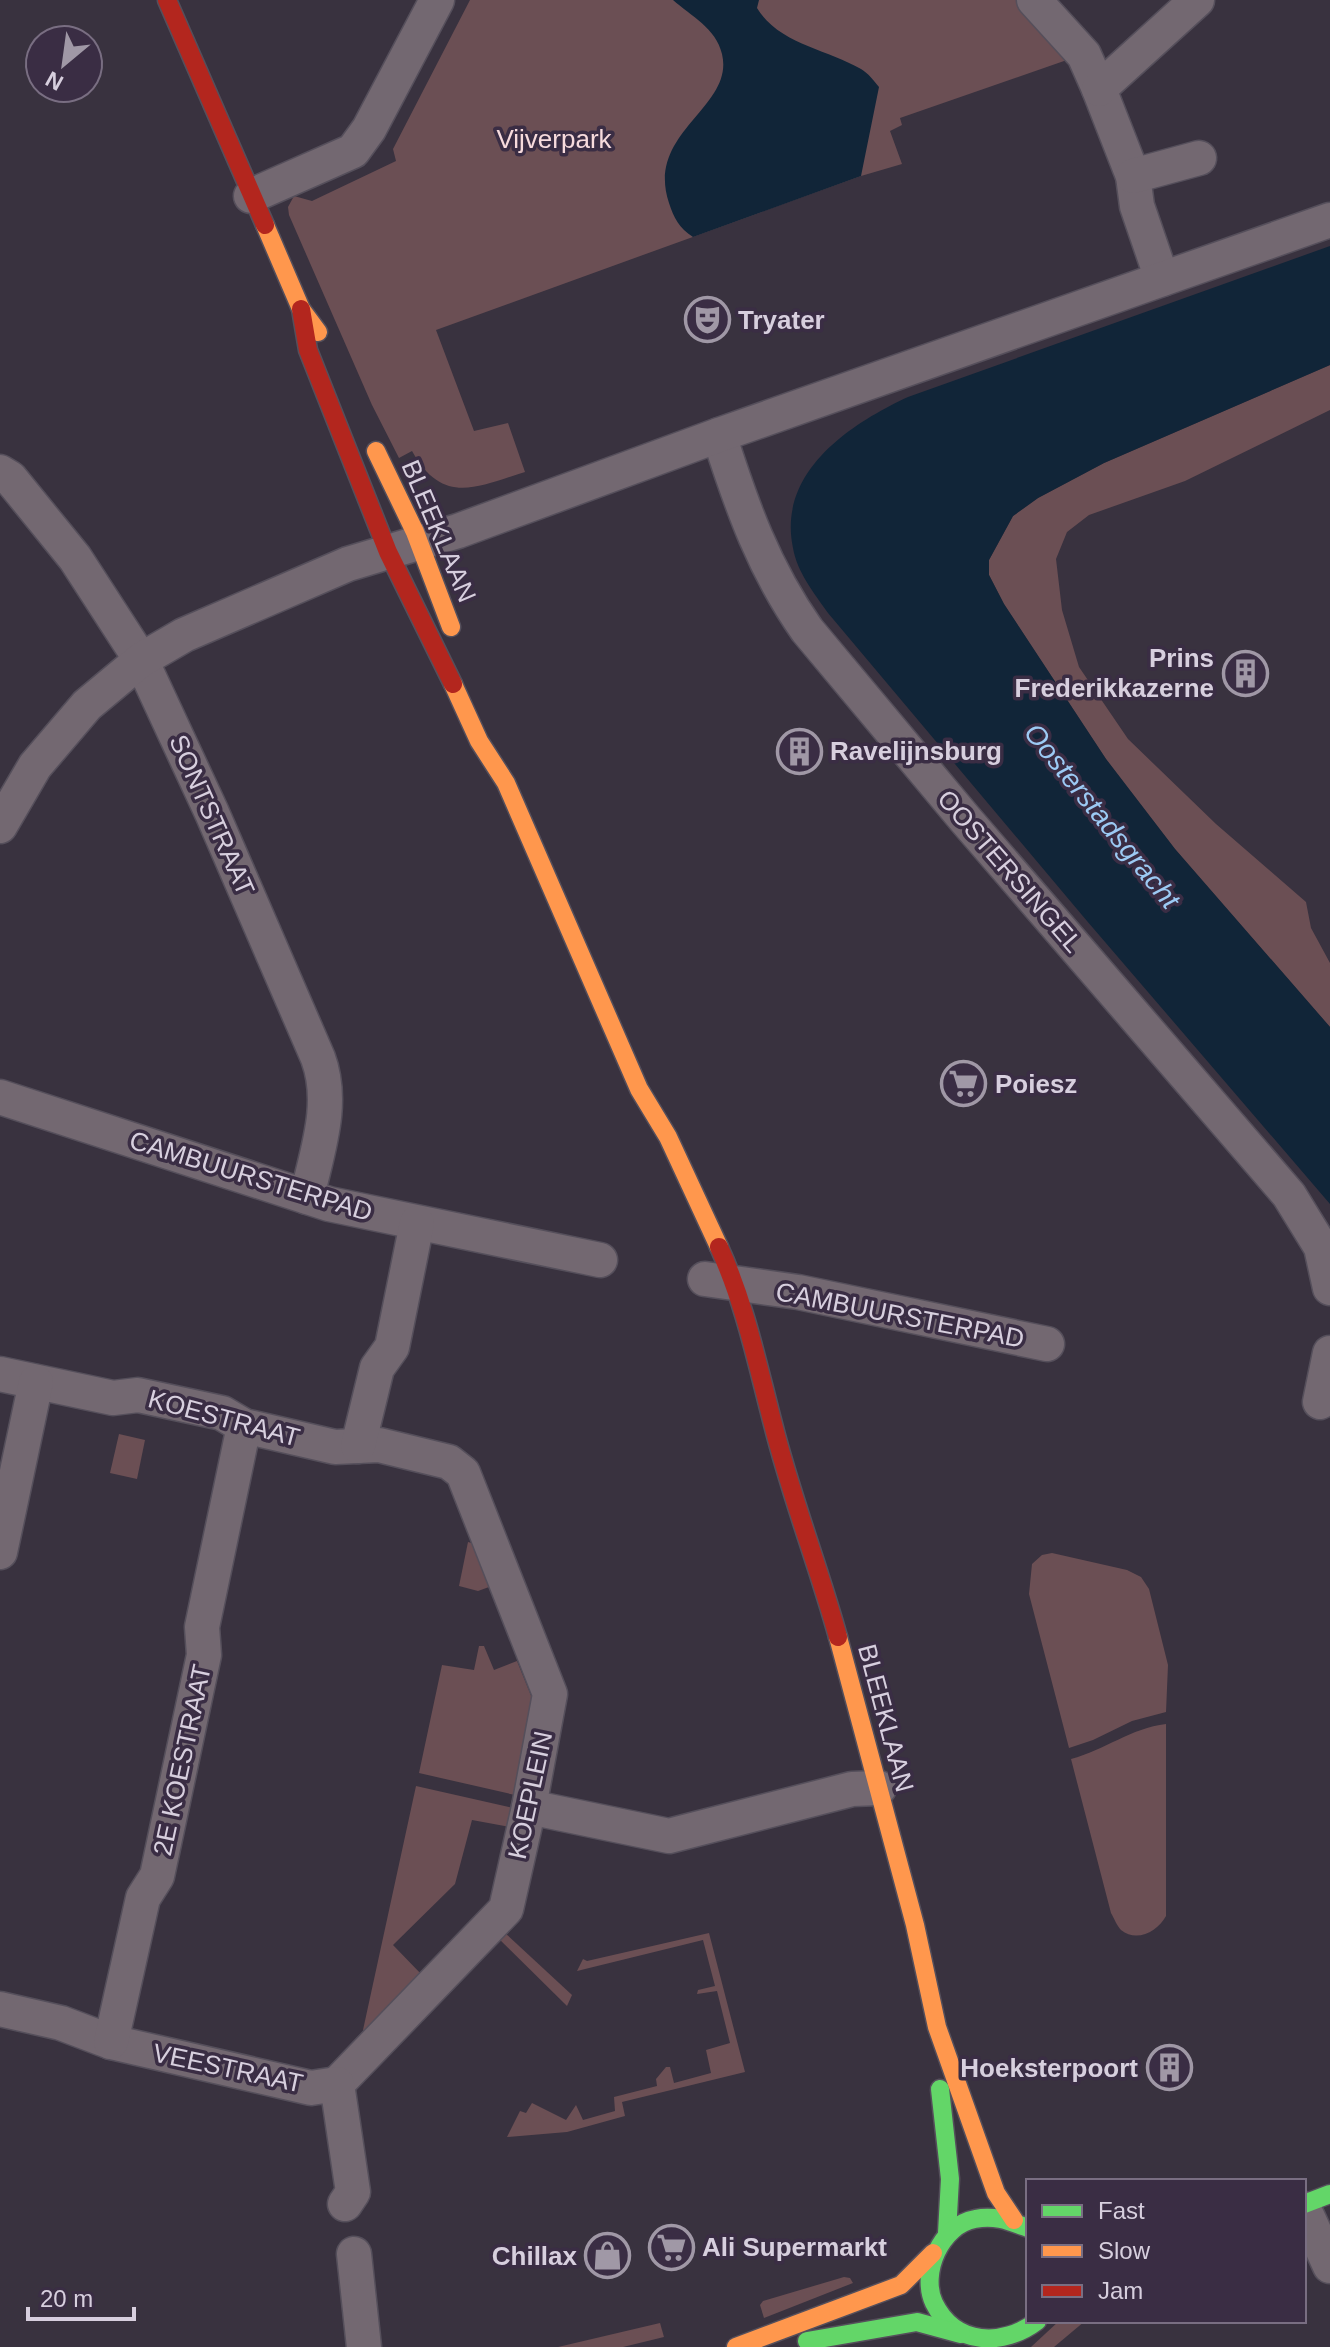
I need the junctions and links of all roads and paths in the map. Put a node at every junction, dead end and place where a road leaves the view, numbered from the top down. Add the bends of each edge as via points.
1 (167, 0) edge
2 (437, 0) edge
3 (1034, 0) edge
4 (1197, 0) edge
5 (1099, 89) junction
6 (1199, 158) dead end
7 (1133, 176) junction
8 (251, 196) junction
9 (1330, 220) edge
10 (1162, 279) junction
11 (301, 309) junction
12 (325, 341) dead end
13 (719, 435) junction
14 (369, 438) dead end
15 (0, 472) edge
16 (404, 548) junction
17 (458, 648) dead end
18 (141, 660) junction
19 (477, 692) dead end
20 (506, 783) junction
21 (0, 826) edge
22 (639, 1089) junction
23 (0, 1097) edge
24 (670, 1184) dead end
25 (307, 1197) junction
26 (417, 1223) junction
27 (600, 1260) dead end
28 (713, 1280) junction
29 (1330, 1288) edge
30 (1047, 1344) dead end
31 (1330, 1353) edge
32 (737, 1357) dead end
33 (0, 1374) edge
34 (36, 1382) junction
35 (1320, 1402) dead end
36 (244, 1426) junction
37 (773, 1426) junction
38 (358, 1446) junction
39 (449, 1462) joint
40 (0, 1552) edge
41 (879, 1788) junction
42 (529, 1807) junction
43 (0, 2009) edge
44 (937, 2027) junction
45 (111, 2042) junction
46 (337, 2084) junction
47 (1330, 2194) edge
48 (345, 2204) dead end
49 (1306, 2205) edge
50 (1306, 2211) edge
51 (1021, 2224) edge
52 (947, 2233) junction
53 (933, 2253) junction
54 (354, 2254) dead end
55 (1330, 2266) edge
56 (1035, 2323) edge
57 (961, 2334) junction
58 (364, 2347) edge
59 (736, 2347) edge
60 (770, 2347) edge

1 - 8 street, BLEEKLAAN
2 - 8 street via 353,151
3 - 5 street via 1084,55
4 - 5 street
5 - 7 street
6 - 7 street
7 - 10 street via 1137,206
8 - 11 street, BLEEKLAAN
9 - 10 street
10 - 13 street
11 - 12 street, BLEEKLAAN
11 - 16 street, BLEEKLAAN via 308,350
13 - 16 street
13 - 29 street, OOSTERSINGEL via 759,549 807,630 1289,1195 1321,1247
14 - 16 street, BLEEKLAAN
15 - 18 street, SONTSTRAAT via 75,558
16 - 17 street, BLEEKLAAN
16 - 18 street via 342,567 247,607
16 - 20 street, BLEEKLAAN via 438,651 479,741
18 - 21 street via 65,727
18 - 25 street, SONTSTRAAT via 326,1078 326,1108
19 - 20 street, BLEEKLAAN
20 - 22 street, BLEEKLAAN
22 - 24 street, BLEEKLAAN via 652,1145
22 - 28 street, BLEEKLAAN via 668,1137
23 - 25 street, CAMBUURSTERPAD
25 - 26 street, CAMBUURSTERPAD
26 - 27 street, CAMBUURSTERPAD
26 - 38 street via 392,1347 377,1368
28 - 30 street, CAMBUURSTERPAD via 798,1292
28 - 37 street, BLEEKLAAN via 753,1337
31 - 35 street
32 - 37 street, BLEEKLAAN
33 - 34 street, KOESTRAAT
34 - 36 street, KOESTRAAT via 113,1398 138,1395 222,1413
34 - 40 street
36 - 38 street, KOESTRAAT via 335,1447
36 - 45 street, 2E KOESTRAAT via 164,1846 157,1876 143,1898
37 - 41 street, BLEEKLAAN
38 - 39 street, KOESTRAAT via 379,1445
39 - 42 street, KOEPLEIN via 463,1473 550,1694
41 - 42 street via 852,1789 669,1836
41 - 44 street, BLEEKLAAN
42 - 46 street, KOEPLEIN via 506,1909
43 - 45 street, VEESTRAAT
44 - 51 street, BLEEKLAAN via 996,2193
44 - 52 street, BLEEKLAAN via 942,2123 951,2174
45 - 46 street, VEESTRAAT via 311,2088
46 - 48 street, VEESTRAAT via 353,2192
47 - 49 street
50 - 55 street
51 - 52 street via 991,2215 967,2220
52 - 53 street
53 - 57 street via 928,2277 932,2301 943,2320
53 - 59 street via 901,2285
54 - 58 street
56 - 57 street via 1006,2340 983,2341
57 - 60 street via 917,2322

